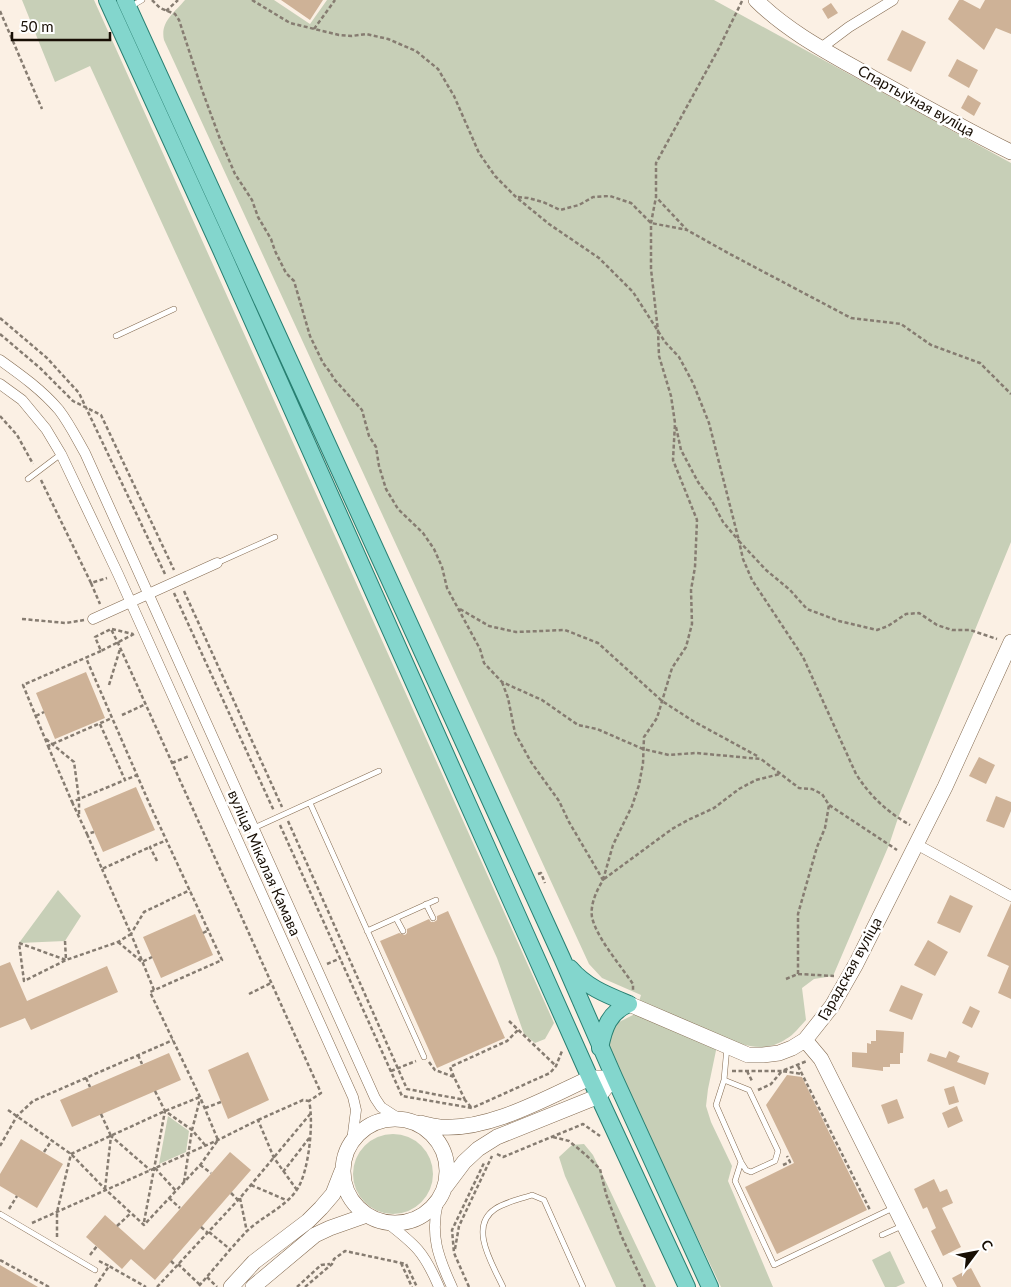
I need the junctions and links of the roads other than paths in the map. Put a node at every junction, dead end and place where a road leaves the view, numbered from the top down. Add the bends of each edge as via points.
1 (756, 0) edge
2 (893, 0) edge
3 (132, 3) edge
4 (110, 7) edge
5 (821, 48) junction
6 (1011, 152) edge
7 (174, 309) dead end
8 (116, 336) dead end
9 (0, 360) edge
10 (0, 384) edge
11 (61, 454) junction
12 (28, 478) dead end
13 (275, 537) dead end
14 (217, 563) joint
15 (148, 594) junction
16 (130, 602) junction
17 (93, 619) road end
18 (1008, 644) edge
19 (378, 771) dead end
20 (310, 803) junction
21 (254, 828) junction
22 (919, 838) junction
23 (1011, 896) edge
24 (436, 900) dead end
25 (426, 904) junction
26 (396, 918) junction
27 (433, 918) dead end
28 (367, 931) junction
29 (403, 931) dead end
30 (562, 958) junction
31 (631, 1000) junction
32 (805, 1040) junction
33 (727, 1047) junction
34 (600, 1048) junction
35 (424, 1057) road end
36 (614, 1077) junction
37 (590, 1078) junction
38 (724, 1080) junction
39 (599, 1096) junction
40 (398, 1118) junction
41 (417, 1123) junction
42 (352, 1140) junction
43 (741, 1162) junction
44 (342, 1170) junction
45 (445, 1188) junction
46 (438, 1202) junction
47 (895, 1206) junction
48 (0, 1214) edge
49 (367, 1215) junction
50 (386, 1222) junction
51 (904, 1225) junction
52 (882, 1235) dead end
53 (95, 1270) dead end
54 (231, 1287) edge
55 (253, 1287) edge
56 (439, 1287) edge
57 (452, 1287) edge
58 (503, 1287) edge
59 (583, 1287) edge
60 (686, 1287) edge
61 (710, 1287) edge
62 (934, 1287) edge

1 - 5 street, Спартыўная вуліца via 771,15
2 - 5 street
3 - 4 lane
3 - 30 main road
4 - 37 main road via 226,259
5 - 6 street, Спартыўная вуліца via 969,132
7 - 8 lane
9 - 15 street, вуліца Мікалая Камава via 30,382 59,410 73,432
10 - 11 street, вуліца Мікалая Камава via 22,400
11 - 12 lane
11 - 16 street, вуліца Мікалая Камава
13 - 14 lane
14 - 15 street
15 - 16 street
15 - 21 street, вуліца Мікалая Камава
16 - 17 street
16 - 42 street, вуліца Мікалая Камава via 353,1097 356,1110
18 - 22 street, Гарадская вуліца
19 - 20 lane
20 - 21 lane
20 - 28 lane
21 - 40 street, вуліца Мікалая Камава via 375,1098 381,1107
22 - 23 street
22 - 32 street, Гарадская вуліца via 847,980 832,1006
24 - 25 lane
25 - 26 lane
25 - 27 lane
26 - 28 lane
26 - 29 lane
28 - 35 lane
30 - 31 main road via 590,986
30 - 34 main road
31 - 33 street
31 - 34 main road via 610,1018
32 - 33 street via 779,1053 763,1055 748,1055
32 - 47 street via 821,1059
33 - 38 lane
34 - 36 main road
36 - 37 street
36 - 39 street
36 - 61 main road
37 - 39 main road
37 - 41 street via 498,1119 440,1127
38 - 43 lane via 716,1104
38 - 43 lane via 749,1090 778,1151 775,1161 751,1172
39 - 45 street via 497,1137 464,1162
39 - 60 main road
40 - 41 street
40 - 42 street via 372,1123
41 - 45 street via 435,1137 442,1148 448,1168
42 - 44 street
43 - 47 lane via 735,1181 774,1265
44 - 49 street via 348,1195
44 - 54 street via 333,1194 321,1208 254,1262
45 - 46 street
46 - 50 street via 412,1220
46 - 57 street via 434,1220 436,1248
47 - 51 street
48 - 53 lane
49 - 50 street
49 - 55 street via 315,1235
50 - 56 street via 424,1255
51 - 52 lane
51 - 62 street
58 - 59 lane via 482,1232 487,1218 495,1209 532,1195 544,1200

